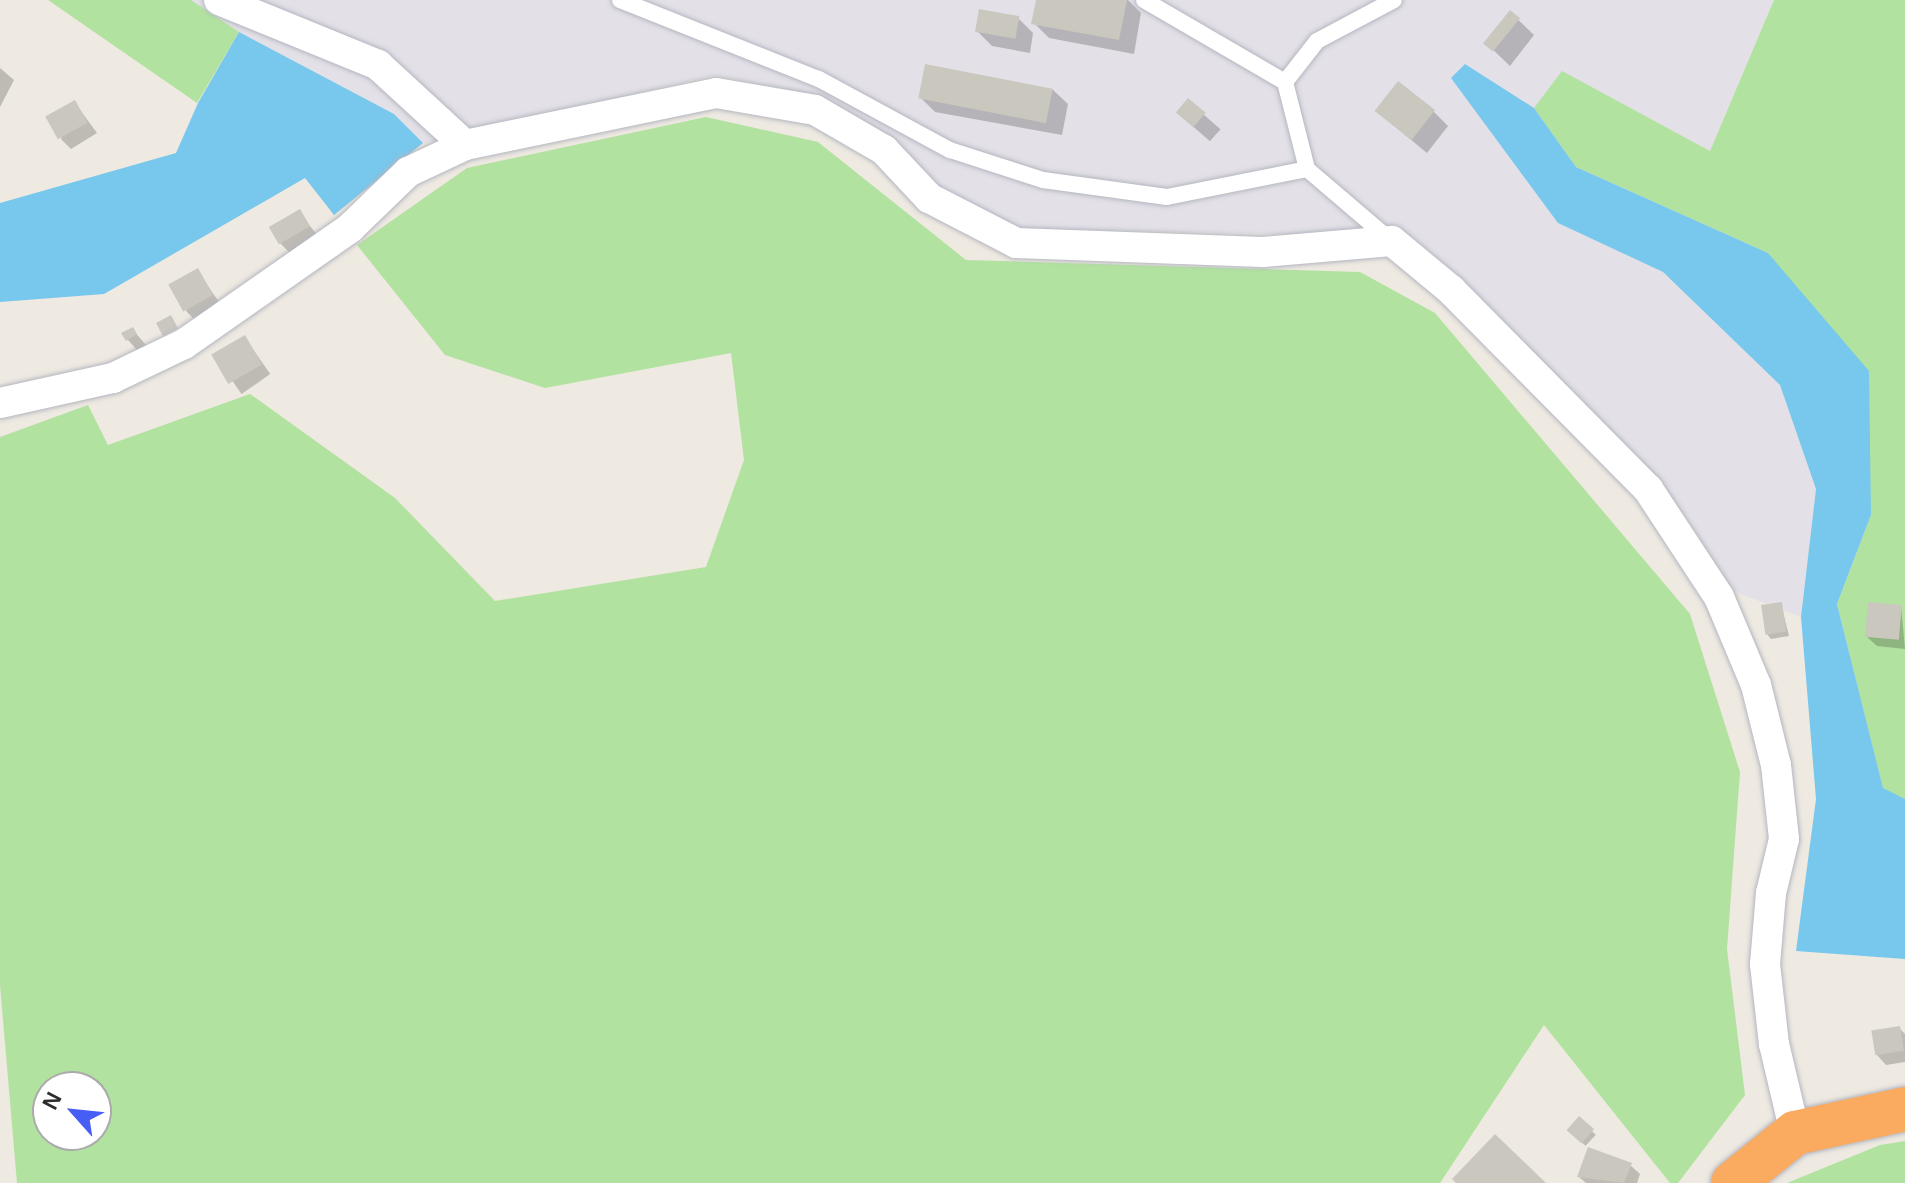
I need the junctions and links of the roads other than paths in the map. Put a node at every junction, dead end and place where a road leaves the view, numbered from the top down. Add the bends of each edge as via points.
1 (219, 0) edge
2 (620, 0) edge
3 (1144, 0) edge
4 (1394, 0) edge
5 (1285, 82) junction
6 (465, 145) junction
7 (1307, 169) junction
8 (1392, 241) junction
9 (0, 403) edge
10 (1905, 1109) edge
11 (1795, 1133) junction
12 (1733, 1183) edge

1 - 6 street via 378,65
2 - 7 lane via 819,79 950,150 1043,180 1167,197
3 - 5 lane
4 - 5 lane via 1317,41
5 - 7 lane
6 - 8 street via 716,93 815,110 884,150 929,198 1016,243 1263,252
6 - 9 street via 408,172 350,228 184,344 113,378
7 - 8 lane
8 - 11 street via 1451,290 1648,489 1719,597 1756,685 1776,765 1784,839 1771,893 1765,964 1774,1044
10 - 11 highway
11 - 12 highway

